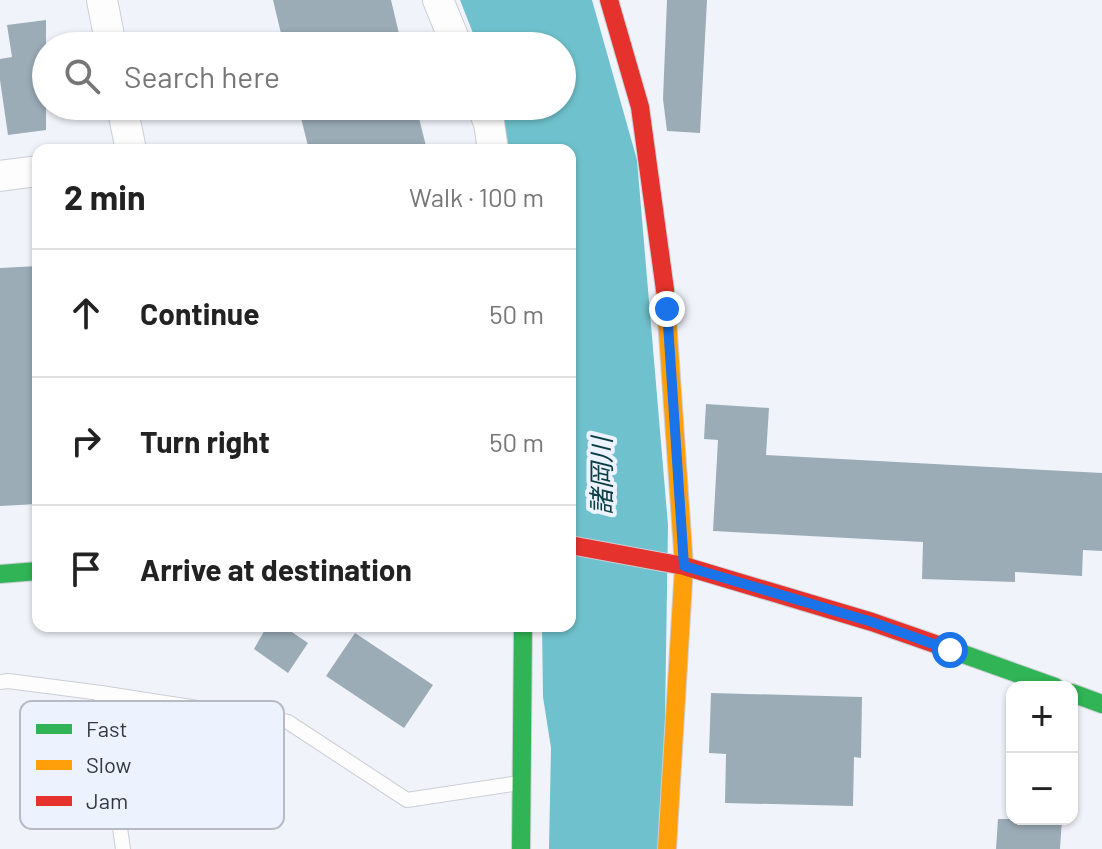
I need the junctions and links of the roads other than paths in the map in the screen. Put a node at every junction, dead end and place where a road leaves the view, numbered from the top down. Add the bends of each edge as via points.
1 (102, 0) edge
2 (438, 0) edge
3 (609, 0) edge
4 (108, 32) edge
5 (451, 32) edge
6 (125, 120) edge
7 (488, 120) edge
8 (130, 144) edge
9 (492, 144) edge
10 (32, 172) edge
11 (0, 176) edge
12 (576, 546) edge
13 (684, 566) junction
14 (32, 571) edge
15 (0, 574) edge
16 (523, 632) edge
17 (1038, 681) edge
18 (0, 682) edge
19 (101, 693) junction
20 (1078, 695) edge
21 (102, 701) edge
22 (153, 701) edge
23 (1102, 704) edge
24 (284, 721) edge
25 (523, 782) junction
26 (120, 829) edge
27 (123, 849) edge
28 (521, 849) edge
29 (667, 849) edge

1 - 4 street
2 - 5 street
3 - 13 street via 640,107 667,309
6 - 8 street
7 - 9 street
10 - 11 street
12 - 13 street
13 - 17 street via 872,622
13 - 29 street
14 - 15 street
16 - 25 street
18 - 19 lane
19 - 21 lane
19 - 22 lane
20 - 23 street
24 - 25 lane via 407,800
25 - 28 street
26 - 27 lane

